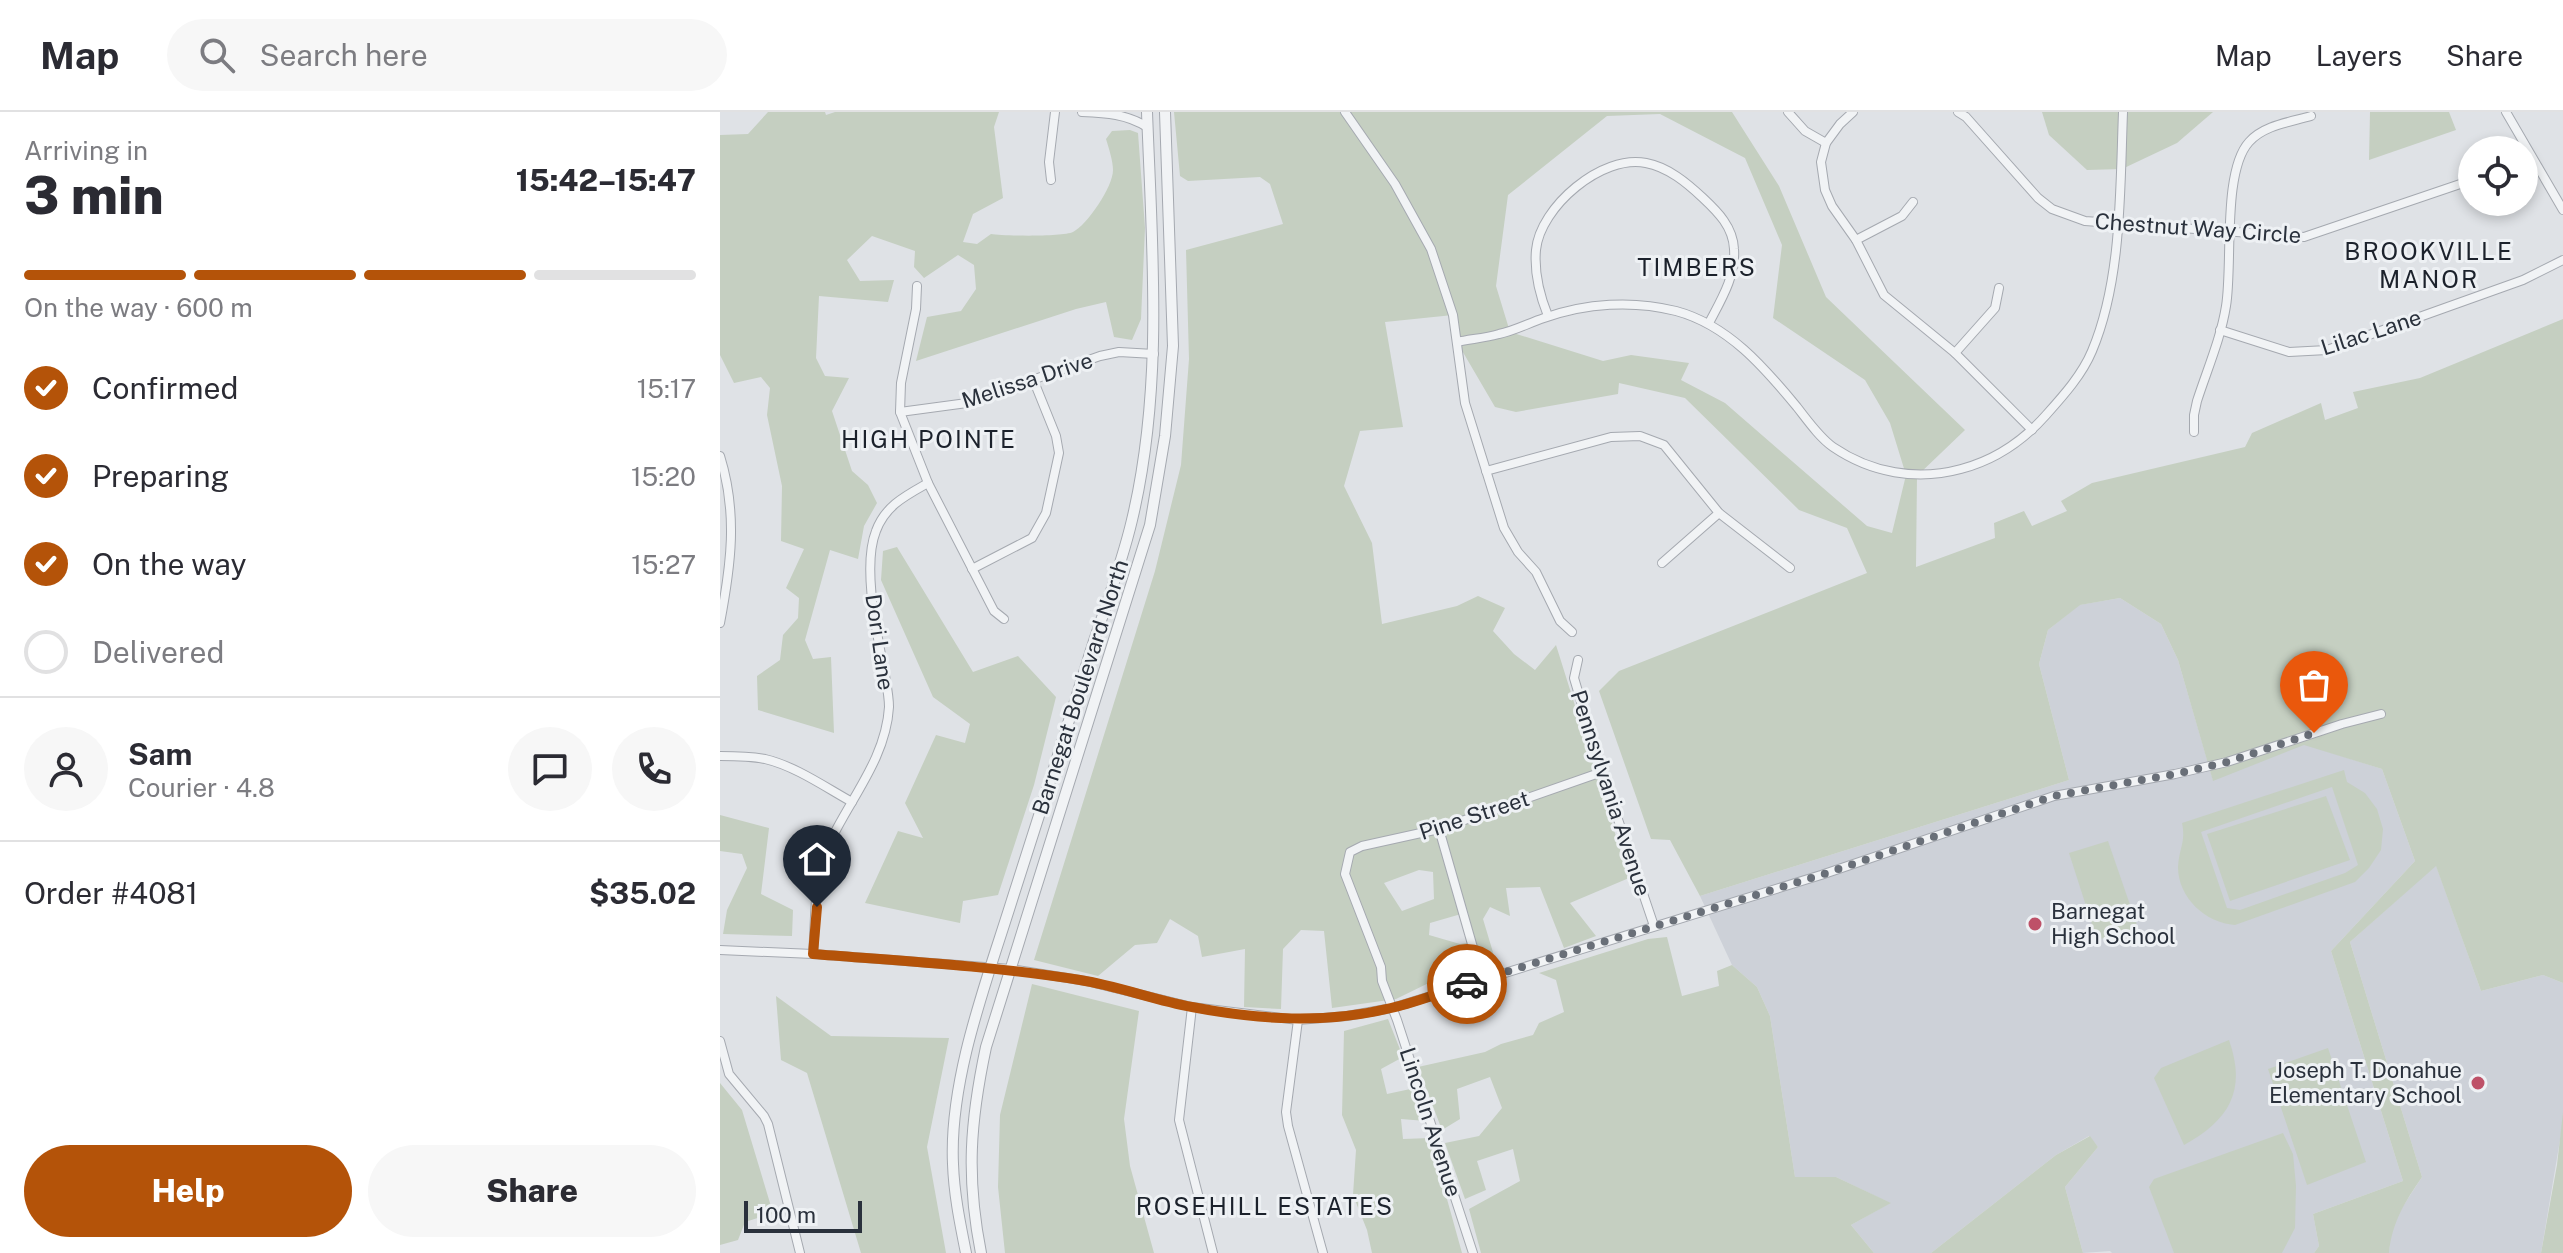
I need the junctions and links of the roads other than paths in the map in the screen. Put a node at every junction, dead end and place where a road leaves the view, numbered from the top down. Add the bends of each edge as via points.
1 (1055, 112) edge
2 (1082, 112) edge
3 (1111, 112) edge
4 (1147, 112) edge
5 (1165, 112) edge
6 (1345, 112) edge
7 (1788, 112) edge
8 (1853, 112) edge
9 (1958, 112) edge
10 (2123, 112) edge
11 (2506, 112) edge
12 (2311, 116) dead end
13 (1147, 127) junction
14 (2518, 136) edge
15 (1826, 143) junction
16 (2538, 171) edge
17 (1051, 180) dead end
18 (2458, 185) edge
19 (1913, 202) dead end
20 (2563, 210) edge
21 (2118, 225) junction
22 (2231, 231) junction
23 (1856, 240) junction
24 (2563, 260) edge
25 (917, 286) dead end
26 (1999, 288) dead end
27 (1548, 316) junction
28 (1709, 323) junction
29 (2220, 330) junction
30 (1457, 342) junction
31 (1955, 353) junction
32 (1154, 354) junction
33 (1033, 379) junction
34 (900, 412) junction
35 (2032, 430) junction
36 (2194, 432) dead end
37 (720, 456) edge
38 (1486, 471) junction
39 (928, 483) junction
40 (1719, 513) junction
41 (1662, 563) dead end
42 (1790, 568) dead end
43 (972, 569) junction
44 (1004, 619) dead end
45 (720, 623) edge
46 (1572, 632) dead end
47 (1578, 660) dead end
48 (2381, 714) dead end
49 (720, 756) edge
50 (1602, 772) junction
51 (852, 802) junction
52 (1439, 829) junction
53 (1348, 856) joint
54 (1654, 926) junction
55 (720, 950) edge
56 (813, 954) junction
57 (990, 969) junction
58 (1011, 969) junction
59 (1482, 979) junction
60 (1192, 1007) junction
61 (1392, 1008) junction
62 (1298, 1020) junction
63 (720, 1041) edge
64 (800, 1253) edge
65 (966, 1253) edge
66 (981, 1253) edge
67 (1213, 1253) edge
68 (1323, 1253) edge
69 (1473, 1253) edge

1 - 17 street
2 - 3 street
3 - 13 street
4 - 13 street, Barnegat Boulevard North
5 - 58 street, Barnegat Boulevard North via 1173,346 1150,525
6 - 30 street via 1395,184 1431,249
7 - 15 street
8 - 15 street
9 - 21 street, Chestnut Way Circle via 2052,209
10 - 21 street
11 - 14 street
12 - 22 street via 2262,131 2241,153
13 - 32 street, Barnegat Boulevard North
15 - 23 street via 1821,162 1825,190
16 - 20 street
18 - 22 street, Chestnut Way Circle via 2304,237
19 - 23 street via 1902,216
21 - 22 street, Chestnut Way Circle
21 - 35 street via 2110,286 2091,354
22 - 29 street
23 - 31 street via 1884,295
24 - 29 street, Lilac Lane via 2523,280 2327,350 2289,352
25 - 34 street
26 - 31 street via 1995,308
27 - 28 street via 1633,304
27 - 28 street via 1536,249 1544,226 1584,180 1606,166 1627,162 1646,163 1688,184 1730,230 1734,265
27 - 30 street via 1501,334
28 - 35 street via 1755,360 1831,446 1871,467 1913,475 1951,472 1994,456
29 - 36 street via 2197,401
30 - 38 street via 1465,403
31 - 35 street
32 - 33 street, Melissa Drive via 1119,352
32 - 57 street, Barnegat Boulevard North via 1148,435 1132,524
33 - 34 street, Melissa Drive via 967,403
33 - 43 street via 1059,453 1046,513 1032,538
34 - 39 street
37 - 45 street via 733,532
38 - 40 street via 1611,437 1640,436 1664,445
38 - 46 street via 1504,528 1536,572 1560,621
39 - 43 street
39 - 51 street, Dori Lane via 885,512 875,532 874,614 889,705 877,757
40 - 41 street
40 - 42 street
43 - 44 street via 994,611
47 - 50 street, Pennsylvania Avenue via 1574,678
48 - 54 street via 2227,762 2054,796
49 - 51 street via 769,759
50 - 52 street, Pine Street
50 - 54 street, Pennsylvania Avenue
51 - 56 street, Dori Lane via 821,863
52 - 53 street, Pine Street via 1362,846
52 - 59 street
53 - 61 street, Lincoln Avenue via 1345,874
54 - 59 street
55 - 56 street
56 - 57 street
57 - 58 street
57 - 65 street, Barnegat Boulevard North via 955,1113 957,1212
58 - 60 street
58 - 66 street, Barnegat Boulevard North via 986,1047 973,1115 972,1196
59 - 61 street
60 - 62 street
60 - 67 street via 1179,1120
61 - 62 street
61 - 69 street, Lincoln Avenue
62 - 68 street via 1286,1112
63 - 64 street via 729,1074 768,1124

